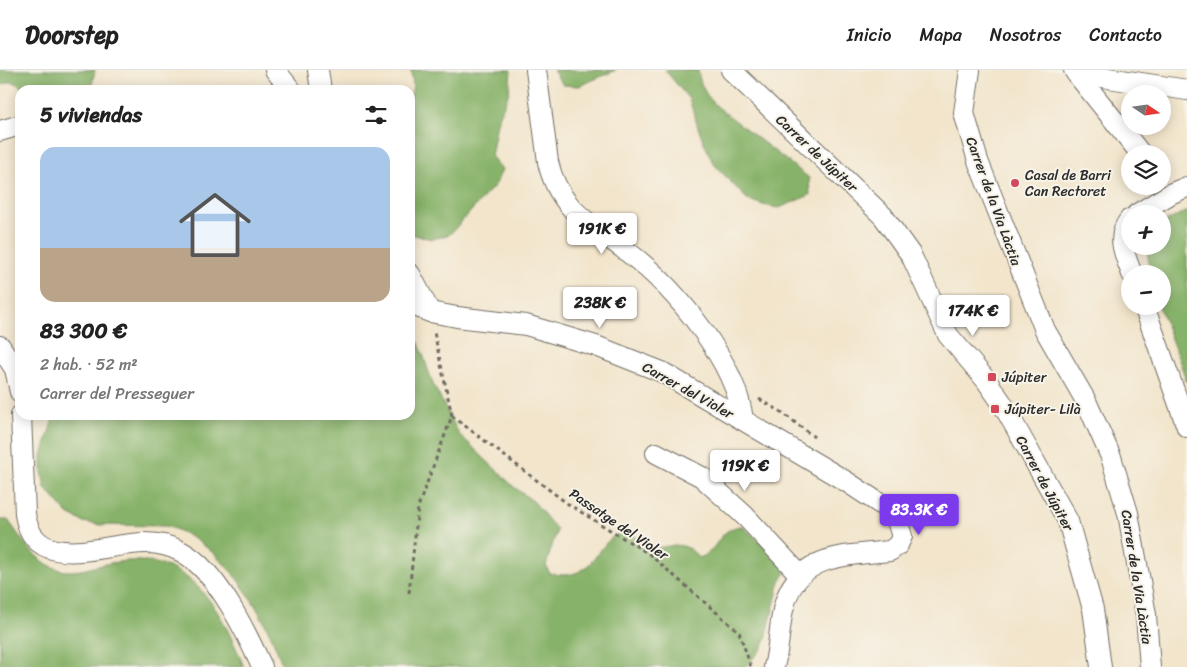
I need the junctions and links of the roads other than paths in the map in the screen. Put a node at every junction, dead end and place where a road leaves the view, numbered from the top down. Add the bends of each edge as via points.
1 (275, 70) edge
2 (318, 70) edge
3 (536, 70) edge
4 (731, 70) edge
5 (970, 70) edge
6 (1075, 72) edge
7 (287, 85) edge
8 (320, 85) edge
9 (1187, 90) edge
10 (15, 126) edge
11 (0, 131) edge
12 (1133, 145) edge
13 (1174, 187) edge
14 (1149, 205) edge
15 (415, 284) edge
16 (415, 306) edge
17 (430, 312) junction
18 (1147, 315) edge
19 (0, 346) edge
20 (15, 369) edge
21 (21, 420) edge
22 (743, 420) junction
23 (1187, 427) edge
24 (656, 453) dead end
25 (800, 575) junction
26 (262, 667) edge
27 (774, 667) edge
28 (1101, 667) edge
29 (1150, 667) edge

1 - 7 street
2 - 8 street
3 - 22 street via 548,162 563,199 583,220 631,254 678,298 701,328 733,385
4 - 28 street, Carrer de Júpiter via 898,234 948,335 1002,403 1068,521 1093,609
5 - 29 street, Carrer de la Via Làctia via 964,113 978,161 1045,330 1086,401 1107,449 1128,513 1146,616
6 - 9 street
6 - 12 street
10 - 11 street
13 - 14 street
15 - 17 street
16 - 17 street, Carrer del Violer
17 - 22 street, Carrer del Violer via 526,325 596,346 662,372
18 - 23 street
19 - 20 street
21 - 26 street via 26,523 39,540 66,552 144,543 158,544 183,553 204,571 230,604
22 - 25 street, Carrer del Violer via 877,502 899,524 902,536 896,548 824,561 808,567
24 - 25 street via 702,477 745,516
25 - 27 street via 784,605

